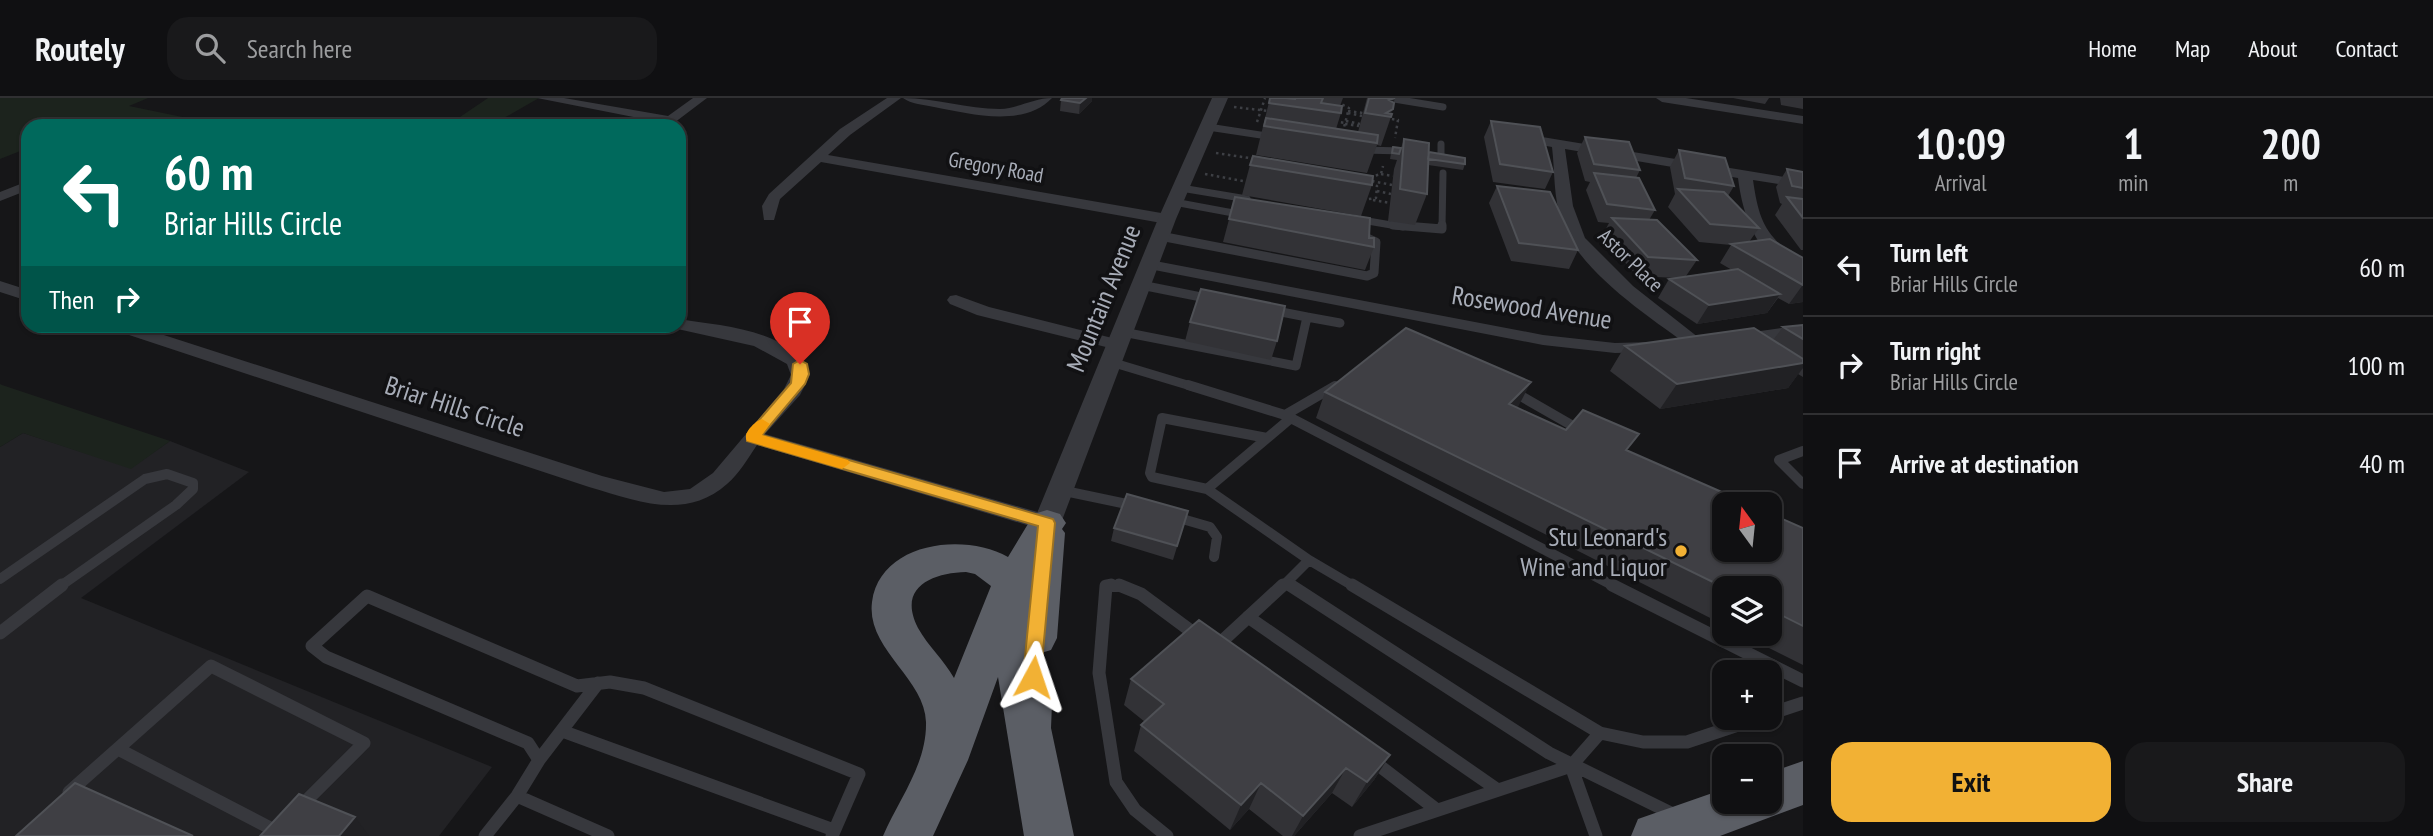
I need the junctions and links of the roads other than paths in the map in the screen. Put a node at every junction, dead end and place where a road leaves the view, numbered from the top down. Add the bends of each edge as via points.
1 (543, 98) edge
2 (701, 98) edge
3 (895, 98) edge
4 (909, 98) edge
5 (1046, 98) edge
6 (1388, 98) edge
7 (1662, 98) edge
8 (1226, 102) edge
9 (1443, 107) dead end
10 (646, 119) edge
11 (672, 119) edge
12 (1803, 120) edge
13 (1208, 127) junction
14 (1507, 135) edge
15 (1286, 139) edge
16 (1441, 144) dead end
17 (1558, 144) junction
18 (1349, 148) edge
19 (1415, 153) edge
20 (1428, 155) edge
21 (818, 157) junction
22 (1443, 173) dead end
23 (1745, 174) junction
24 (1803, 184) edge
25 (21, 188) edge
26 (0, 197) edge
27 (1256, 201) edge
28 (769, 217) dead end
29 (1254, 217) edge
30 (1343, 217) edge
31 (1354, 234) edge
32 (1161, 235) junction
33 (1803, 268) edge
34 (0, 286) edge
35 (21, 294) edge
36 (956, 300) dead end
37 (1228, 302) edge
38 (1255, 307) edge
39 (1307, 317) junction
40 (1340, 323) dead end
41 (686, 326) edge
42 (1803, 330) edge
43 (141, 333) edge
44 (1712, 343) junction
45 (1117, 346) junction
46 (1345, 378) edge
47 (1507, 387) edge
48 (1288, 416) junction
49 (1587, 433) edge
50 (752, 437) junction
51 (1267, 438) junction
52 (1803, 451) edge
53 (1803, 484) edge
54 (1207, 489) junction
55 (1054, 506) junction
56 (1214, 557) dead end
57 (1309, 560) junction
58 (0, 579) edge
59 (1012, 583) junction
60 (1286, 583) junction
61 (1248, 617) junction
62 (0, 634) edge
63 (1803, 681) edge
64 (598, 683) junction
65 (1803, 703) edge
66 (1782, 710) edge
67 (1028, 728) junction
68 (562, 730) junction
69 (1723, 730) edge
70 (1600, 733) junction
71 (117, 749) junction
72 (1361, 752) edge
73 (539, 760) junction
74 (945, 760) junction
75 (1571, 766) junction
76 (1803, 783) edge
77 (1498, 790) junction
78 (1782, 790) edge
79 (517, 796) junction
80 (59, 801) edge
81 (1437, 810) junction
82 (1719, 814) edge
83 (1674, 830) edge
84 (833, 833) edge
85 (485, 836) edge
86 (607, 836) edge
87 (908, 836) edge
88 (1049, 836) edge
89 (1167, 836) edge
90 (1360, 836) edge
91 (1596, 836) edge

1 - 10 street
2 - 11 street
3 - 21 street via 852,126
4 - 5 street via 1006,113 1030,109
6 - 9 lane
7 - 12 street
8 - 13 street, Mountain Avenue
13 - 15 lane
13 - 32 street, Mountain Avenue
14 - 17 street
16 - 20 lane via 1441,157
17 - 23 street
17 - 44 street, Astor Place via 1570,224 1576,234 1635,296
18 - 19 lane
21 - 28 street via 774,197
21 - 32 street, Gregory Road
22 - 30 lane via 1442,229
23 - 24 street
23 - 33 street via 1754,226 1763,239
25 - 26 street
27 - 32 lane
29 - 32 lane
31 - 32 lane via 1376,242 1374,273 1367,276
32 - 37 lane
32 - 44 street, Rosewood Avenue via 1239,282 1543,340 1615,348
32 - 45 street, Mountain Avenue
34 - 35 street
36 - 45 street
38 - 39 lane
39 - 40 lane
39 - 45 lane via 1298,363 1289,367
41 - 50 street, Briar Hills Circle via 782,349 800,364 798,384
42 - 44 street, Rosewood Avenue
43 - 50 street, Briar Hills Circle via 664,500 680,500 709,489
45 - 48 lane
45 - 55 street, Mountain Avenue
46 - 48 lane
47 - 49 lane
48 - 51 lane
48 - 63 lane
50 - 55 street
51 - 54 lane
51 - 54 lane via 1161,418 1152,477
52 - 53 lane via 1779,460
54 - 57 lane
55 - 56 lane via 1157,512 1210,527 1217,537
55 - 59 highway
55 - 67 highway
57 - 60 lane
57 - 70 lane
58 - 62 lane via 145,480 167,474 193,483 193,489 176,505
59 - 67 highway via 1020,612 1020,681
59 - 74 highway
59 - 74 highway via 990,564 948,559 912,571 894,594 900,630 940,690 948,714
60 - 61 lane
60 - 75 lane
61 - 77 lane
61 - 89 lane via 1224,648 1197,636 1134,589 1121,583 1106,586 1099,673 1116,782 1135,810
64 - 68 lane
64 - 73 lane via 577,686 367,596 312,646 326,657 528,743
64 - 84 lane via 644,688 859,774
65 - 66 lane
67 - 88 highway
68 - 73 lane
68 - 84 lane
69 - 70 lane via 1687,742 1643,742
70 - 75 lane
71 - 71 lane via 211,666 365,743 276,831
71 - 80 lane
72 - 81 lane
73 - 79 lane
74 - 87 highway
75 - 77 lane
75 - 83 lane
75 - 91 lane
76 - 78 highway
77 - 81 lane
79 - 85 lane
79 - 86 lane
81 - 90 lane
82 - 83 highway

